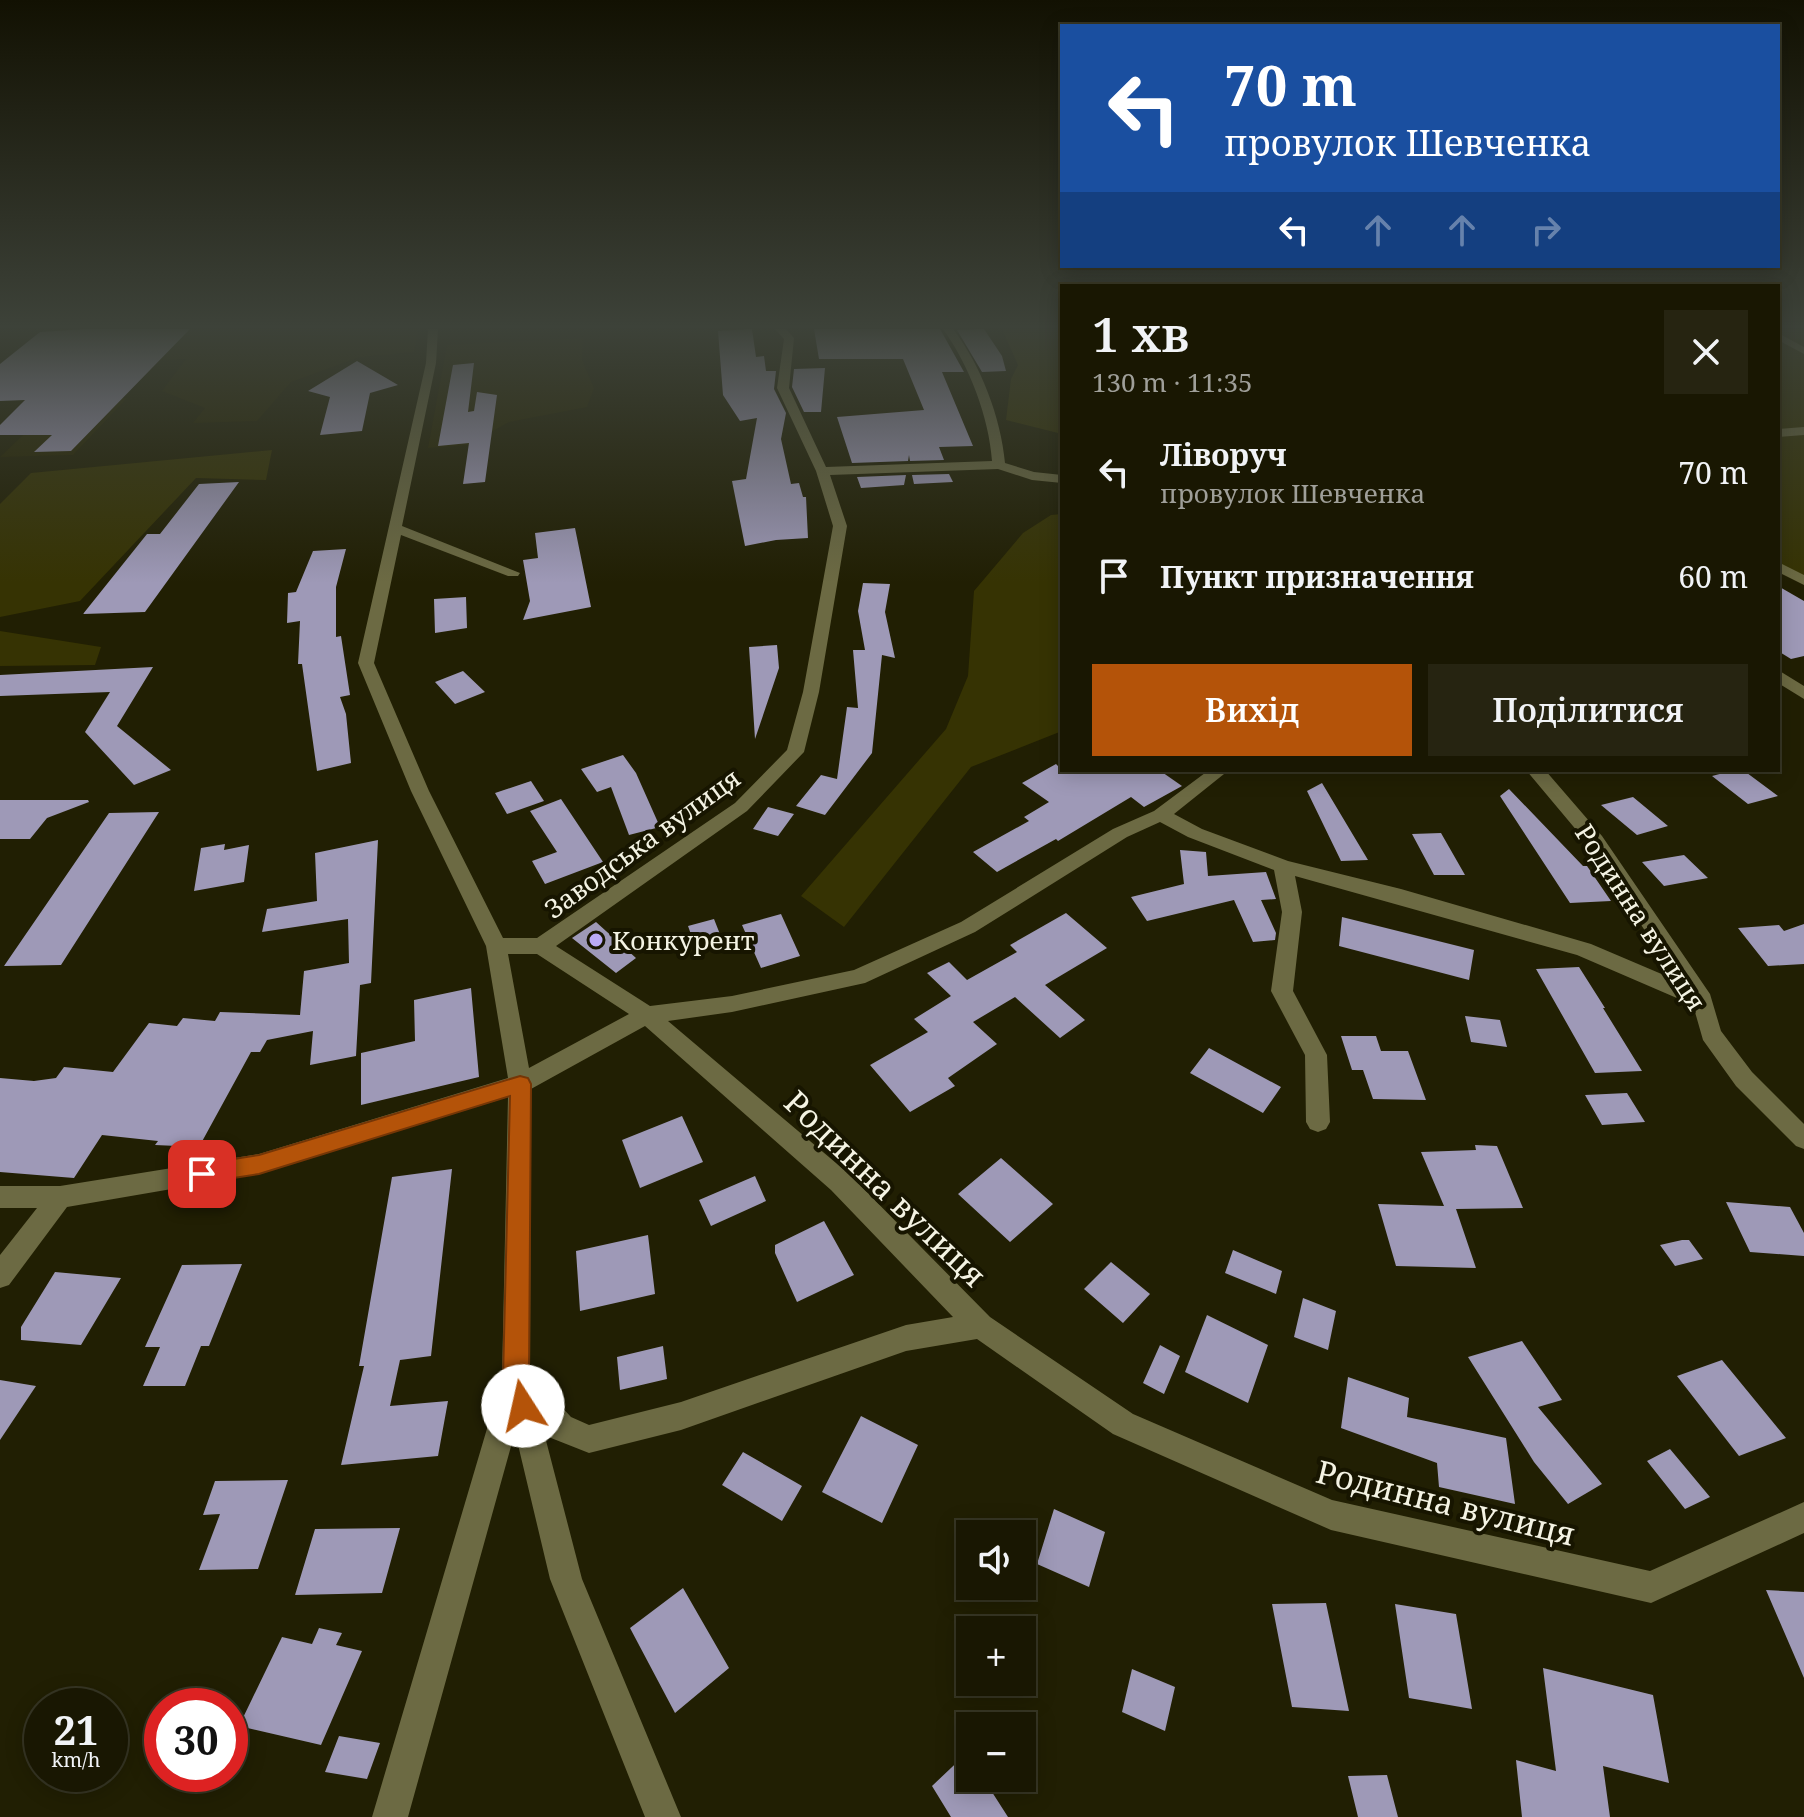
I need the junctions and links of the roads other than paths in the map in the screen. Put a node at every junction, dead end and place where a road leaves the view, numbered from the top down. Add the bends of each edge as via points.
1 (420, 414) edge
2 (795, 414) edge
3 (988, 414) edge
4 (1804, 431) edge
5 (1780, 432) edge
6 (999, 465) junction
7 (822, 471) junction
8 (1060, 479) edge
9 (395, 528) junction
10 (1780, 567) edge
11 (513, 573) dead end
12 (1804, 581) edge
13 (1780, 676) edge
14 (1804, 694) edge
15 (1217, 772) edge
16 (1537, 772) edge
17 (1161, 815) junction
18 (1283, 866) junction
19 (496, 946) junction
20 (541, 946) junction
21 (1702, 1000) junction
22 (647, 1015) junction
23 (520, 1084) junction
24 (1318, 1122) dead end
25 (1804, 1139) edge
26 (0, 1197) edge
27 (60, 1197) junction
28 (0, 1276) edge
29 (980, 1326) junction
30 (516, 1378) junction
31 (1804, 1517) edge
32 (390, 1817) edge
33 (663, 1817) edge

1 - 9 street
2 - 7 street, Заводська вулиця
3 - 6 street
4 - 5 street
6 - 7 street
6 - 8 street
7 - 20 street, Заводська вулиця via 840,526 795,752 741,807
9 - 11 street
9 - 19 street via 366,663 420,791
10 - 12 street
13 - 14 street
15 - 17 street
16 - 21 street, Родинна вулиця via 1595,840
17 - 18 street
17 - 22 street via 1120,833 968,927 858,977 732,1004
18 - 21 street via 1584,949
18 - 24 street via 1292,912 1282,991 1316,1055
19 - 20 street
19 - 23 street
20 - 22 street, Родинна вулиця
21 - 25 street, Родинна вулиця via 1711,1034 1744,1079
22 - 23 street
22 - 29 street, Родинна вулиця via 840,1182
23 - 27 street via 259,1164
23 - 30 street
26 - 27 street
27 - 28 street
29 - 30 street via 906,1338 681,1416 589,1439 561,1428
29 - 31 street, Родинна вулиця via 1123,1424 1331,1515 1651,1587
30 - 32 street
30 - 33 street via 566,1579

